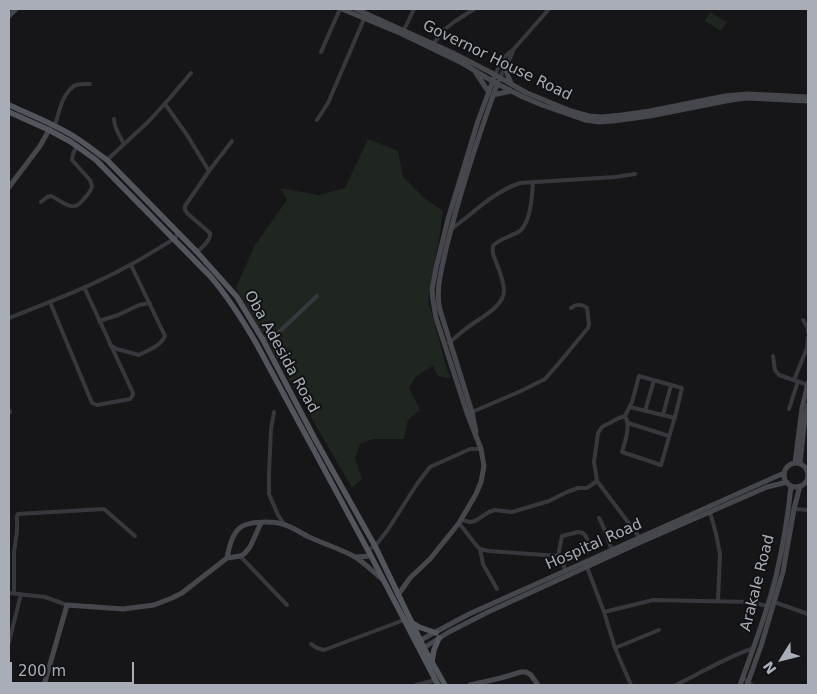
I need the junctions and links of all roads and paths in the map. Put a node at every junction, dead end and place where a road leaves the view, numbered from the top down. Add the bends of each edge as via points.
1 (16, 9) edge
2 (341, 9) edge
3 (356, 9) edge
4 (414, 9) edge
5 (474, 9) edge
6 (549, 9) edge
7 (9, 16) edge
8 (364, 18) junction
9 (403, 32) junction
10 (433, 44) junction
11 (513, 50) junction
12 (321, 52) dead end
13 (505, 66) junction
14 (474, 70) junction
15 (191, 73) dead end
16 (496, 80) junction
17 (90, 84) dead end
18 (511, 88) junction
19 (488, 91) junction
20 (493, 96) junction
21 (808, 97) edge
22 (808, 101) edge
23 (165, 104) junction
24 (9, 105) edge
25 (9, 112) edge
26 (114, 119) dead end
27 (317, 120) dead end
28 (54, 125) junction
29 (49, 130) junction
30 (232, 141) dead end
31 (124, 144) junction
32 (77, 146) junction
33 (107, 160) junction
34 (209, 171) junction
35 (635, 174) dead end
36 (533, 182) junction
37 (9, 187) edge
38 (41, 202) dead end
39 (450, 230) junction
40 (176, 237) junction
41 (197, 252) junction
42 (131, 265) junction
43 (84, 287) junction
44 (146, 296) junction
45 (317, 296) dead end
46 (50, 302) junction
47 (150, 304) junction
48 (139, 305) junction
49 (570, 308) dead end
50 (9, 318) edge
51 (99, 320) junction
52 (803, 320) dead end
53 (808, 332) edge
54 (808, 338) edge
55 (263, 340) junction
56 (449, 343) junction
57 (110, 345) junction
58 (773, 356) dead end
59 (654, 380) junction
60 (796, 380) junction
61 (808, 384) edge
62 (671, 385) junction
63 (808, 405) edge
64 (630, 407) junction
65 (789, 409) dead end
66 (646, 410) junction
67 (274, 412) dead end
68 (472, 412) junction
69 (663, 415) junction
70 (625, 416) junction
71 (675, 418) junction
72 (628, 423) junction
73 (669, 436) junction
74 (477, 437) junction
75 (470, 449) junction
76 (481, 449) junction
77 (801, 450) junction
78 (808, 453) edge
79 (801, 464) edge
80 (784, 473) junction
81 (597, 481) junction
82 (789, 484) junction
83 (800, 486) junction
84 (794, 509) junction
85 (808, 510) edge
86 (710, 512) junction
87 (599, 518) dead end
88 (460, 521) junction
89 (261, 523) junction
90 (284, 524) junction
91 (135, 536) dead end
92 (640, 538) junction
93 (375, 546) junction
94 (480, 549) junction
95 (612, 550) junction
96 (9, 552) edge
97 (14, 552) junction
98 (587, 552) dead end
99 (370, 553) junction
100 (240, 556) junction
101 (558, 556) junction
102 (355, 557) junction
103 (227, 558) junction
104 (587, 568) junction
105 (565, 572) junction
106 (382, 578) junction
107 (497, 589) dead end
108 (9, 593) edge
109 (14, 593) junction
110 (21, 594) junction
111 (398, 595) junction
112 (718, 600) junction
113 (774, 602) junction
114 (67, 605) junction
115 (287, 605) dead end
116 (767, 606) junction
117 (604, 612) junction
118 (808, 614) edge
119 (404, 620) junction
120 (412, 623) junction
121 (659, 630) dead end
122 (436, 632) junction
123 (439, 638) junction
124 (9, 642) edge
125 (418, 642) junction
126 (311, 644) dead end
127 (615, 648) junction
128 (754, 648) junction
129 (422, 649) junction
130 (432, 661) junction
131 (743, 678) junction
132 (437, 683) edge
133 (749, 684) edge
134 (44, 685) edge
135 (416, 685) edge
136 (445, 685) edge
137 (470, 685) edge
138 (538, 685) edge
139 (630, 685) edge
140 (676, 685) edge
141 (740, 685) edge

1 - 7 street
2 - 8 street, Governor House Road
2 - 12 street
3 - 9 street, Governor House Road
4 - 9 street
5 - 10 street via 444,30
6 - 11 street
8 - 9 street, Governor House Road
8 - 27 street via 330,98
9 - 10 street, Governor House Road
9 - 14 street, Governor House Road
10 - 16 street, Governor House Road
11 - 13 street
11 - 16 street via 502,60
13 - 16 street
13 - 18 street
14 - 16 street, Governor House Road
14 - 19 street
15 - 23 street
16 - 18 street, Governor House Road
16 - 19 street
16 - 20 street
17 - 28 street via 80,84 67,94
18 - 20 street
18 - 21 street, Governor House Road via 571,111 602,117 733,95
18 - 22 street, Governor House Road via 550,108 598,122 747,98
19 - 74 street via 448,219 432,290 436,318
20 - 39 street
23 - 31 street
23 - 34 street
24 - 28 main road, Oba Adesida Road
25 - 29 main road, Oba Adesida Road
26 - 31 street
28 - 33 main road, Oba Adesida Road
29 - 32 main road, Oba Adesida Road
29 - 37 street
30 - 34 street
31 - 33 street
32 - 38 street via 72,160 90,180 89,193 80,204 72,207 51,196
32 - 40 main road, Oba Adesida Road via 96,160
33 - 40 main road, Oba Adesida Road
34 - 41 street via 185,206 188,214 210,233
35 - 36 street
36 - 39 street via 506,188
36 - 56 street via 531,206 523,227 496,242 492,249 504,291 502,300
39 - 56 street via 438,296
40 - 41 main road, Oba Adesida Road
40 - 42 street
40 - 99 main road, Oba Adesida Road via 241,318
41 - 55 main road, Oba Adesida Road via 237,297
42 - 43 street
42 - 44 street
43 - 46 street
43 - 51 street
44 - 47 street
44 - 48 street
45 - 55 street via 278,333
46 - 50 street
46 - 57 street via 94,404 133,395
47 - 48 street
47 - 57 street via 165,336 161,342 139,354
48 - 51 street
49 - 68 street via 578,305 587,308 590,324 554,369 533,386
51 - 57 street
52 - 53 street
54 - 60 street
55 - 93 main road, Oba Adesida Road
56 - 68 street
58 - 60 street via 776,372
59 - 62 street
59 - 64 street via 639,376
59 - 66 street
60 - 61 street
60 - 65 street
61 - 79 street via 802,408
62 - 69 street
62 - 71 street via 682,388
63 - 77 street
64 - 66 street
64 - 70 street
66 - 69 street
67 - 90 street via 269,494
68 - 74 street
69 - 71 street
70 - 72 street
70 - 81 street via 598,432 594,462
71 - 73 street
72 - 73 street
72 - 73 street via 622,452 661,465
74 - 75 street
74 - 76 street
75 - 76 street
75 - 93 street via 426,471
76 - 88 street via 484,466 481,482
77 - 78 street
77 - 79 street
79 - 80 street via 790,465
79 - 83 street via 807,470 808,480
80 - 82 street
80 - 92 street, Hospital Road
81 - 88 street via 586,488 512,512 495,510 475,521
81 - 92 street
82 - 83 street
82 - 86 street, Hospital Road via 767,487
82 - 116 street, Arakale Road via 788,514
83 - 84 street, Arakale Road
84 - 85 street
84 - 113 street, Arakale Road
86 - 104 street, Hospital Road
86 - 112 street via 720,554
87 - 95 street
88 - 94 street
88 - 111 street
89 - 90 street
89 - 100 street via 248,550
89 - 103 street via 238,529
90 - 102 street
91 - 97 street via 104,509 20,514 16,516
92 - 95 street, Hospital Road
93 - 99 street
93 - 111 main road, Oba Adesida Road
94 - 101 street
94 - 107 street via 483,564
95 - 105 street, Hospital Road
96 - 97 street
97 - 109 street
98 - 101 street via 586,536 578,532 562,536
99 - 102 street
99 - 106 main road, Oba Adesida Road
100 - 103 street
100 - 115 street
101 - 105 street
102 - 106 street
103 - 114 street via 182,593 154,605 123,609
104 - 117 street
104 - 123 street, Hospital Road via 488,612
105 - 122 street, Hospital Road
106 - 119 main road, Oba Adesida Road
108 - 109 street
109 - 110 street
110 - 114 street via 45,597
110 - 124 street
111 - 120 main road, Oba Adesida Road
112 - 116 street
112 - 117 street via 653,600
113 - 118 street
113 - 133 street, Arakale Road
114 - 134 street
116 - 128 street, Arakale Road
117 - 127 street
119 - 125 main road, Oba Adesida Road
119 - 126 street via 324,650
120 - 122 main road
120 - 125 main road, Oba Adesida Road
121 - 127 street
122 - 125 street, Hospital Road
123 - 129 street, Hospital Road
123 - 130 main road
125 - 129 main road, Oba Adesida Road
127 - 139 street
128 - 131 street, Arakale Road
128 - 140 street
129 - 130 main road, Oba Adesida Road
129 - 132 main road, Oba Adesida Road
130 - 136 main road, Oba Adesida Road
131 - 133 street
131 - 141 street, Arakale Road
132 - 135 street
137 - 138 street via 521,672 531,675

